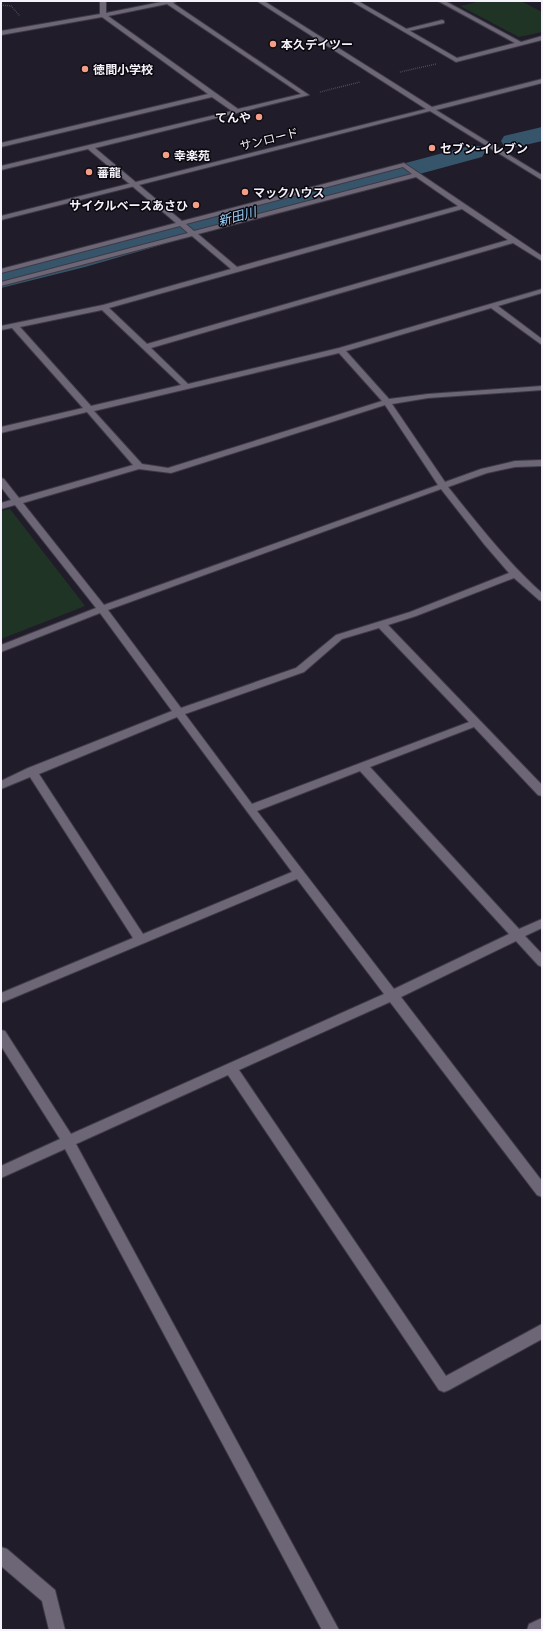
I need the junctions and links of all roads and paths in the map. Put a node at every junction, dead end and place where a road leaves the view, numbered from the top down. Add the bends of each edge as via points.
1 (103, 1) edge
2 (260, 1) edge
3 (354, 1) edge
4 (441, 1) edge
5 (171, 2) edge
6 (103, 15) junction
7 (442, 22) dead end
8 (405, 30) junction
9 (1, 33) edge
10 (542, 38) edge
11 (521, 44) junction
12 (542, 82) edge
13 (212, 95) junction
14 (432, 109) junction
15 (237, 112) junction
16 (1, 145) edge
17 (90, 147) junction
18 (1, 168) edge
19 (416, 173) junction
20 (542, 178) edge
21 (135, 184) junction
22 (464, 206) junction
23 (1, 218) edge
24 (188, 228) junction
25 (515, 240) junction
26 (542, 259) edge
27 (236, 270) junction
28 (1, 271) edge
29 (1, 284) edge
30 (542, 291) edge
31 (492, 305) junction
32 (104, 307) junction
33 (14, 325) junction
34 (1, 328) edge
35 (542, 343) edge
36 (146, 346) junction
37 (341, 350) junction
38 (186, 386) junction
39 (542, 388) edge
40 (387, 402) junction
41 (88, 410) junction
42 (1, 430) edge
43 (542, 463) edge
44 (139, 466) junction
45 (1, 481) edge
46 (443, 486) junction
47 (17, 501) junction
48 (1, 506) edge
49 (516, 574) junction
50 (542, 598) edge
51 (102, 609) junction
52 (382, 624) junction
53 (1, 649) edge
54 (177, 713) junction
55 (475, 723) junction
56 (363, 767) junction
57 (32, 771) junction
58 (1, 785) edge
59 (542, 792) edge
60 (250, 809) junction
61 (300, 874) junction
62 (542, 923) edge
63 (518, 934) junction
64 (140, 939) junction
65 (542, 962) edge
66 (393, 995) junction
67 (1, 998) edge
68 (1, 1034) edge
69 (231, 1069) junction
70 (68, 1141) junction
71 (1, 1172) edge
72 (542, 1191) edge
73 (542, 1331) edge
74 (1, 1554) edge
75 (542, 1626) edge
76 (58, 1630) edge
77 (331, 1630) edge
78 (534, 1630) edge

1 - 6 street
2 - 14 street
3 - 8 street
4 - 11 street
5 - 6 street
5 - 15 street via 306,95
6 - 9 street
6 - 13 street
7 - 8 street
8 - 11 street via 456,60
10 - 11 street
12 - 14 street, サンロード
13 - 15 street
13 - 16 street
14 - 20 street
14 - 21 street, サンロード
15 - 17 street
17 - 18 street
17 - 21 street
19 - 22 street
19 - 24 street
19 - 24 street via 404,165
21 - 23 street, サンロード
21 - 24 street
22 - 25 street
22 - 27 street
24 - 27 street
24 - 28 street
24 - 29 street
25 - 26 street
25 - 36 street
27 - 32 street
30 - 31 street
31 - 35 street
31 - 37 street
32 - 33 street
32 - 36 street
33 - 34 street
33 - 41 street
36 - 38 street
37 - 38 street
37 - 40 street
38 - 41 street
39 - 40 street via 428,396
40 - 44 street via 168,471
40 - 46 street
41 - 42 street
41 - 44 street
43 - 46 street via 515,464 484,471
44 - 47 street
45 - 47 street
46 - 49 street
46 - 51 street
47 - 48 street
47 - 51 street
49 - 50 street
49 - 52 street
51 - 53 street
51 - 54 street
52 - 54 street via 339,637 300,670
52 - 55 street
54 - 57 street
54 - 60 street
55 - 56 street
55 - 59 street
56 - 60 street
56 - 63 street
57 - 58 street
57 - 64 street
60 - 61 street
61 - 64 street
61 - 66 street
62 - 63 street
63 - 65 street
63 - 66 street
64 - 67 street
66 - 69 street
66 - 72 street
68 - 70 street
69 - 70 street
69 - 73 street via 444,1385
70 - 71 street
70 - 77 street
74 - 76 street via 49,1596
75 - 78 street

